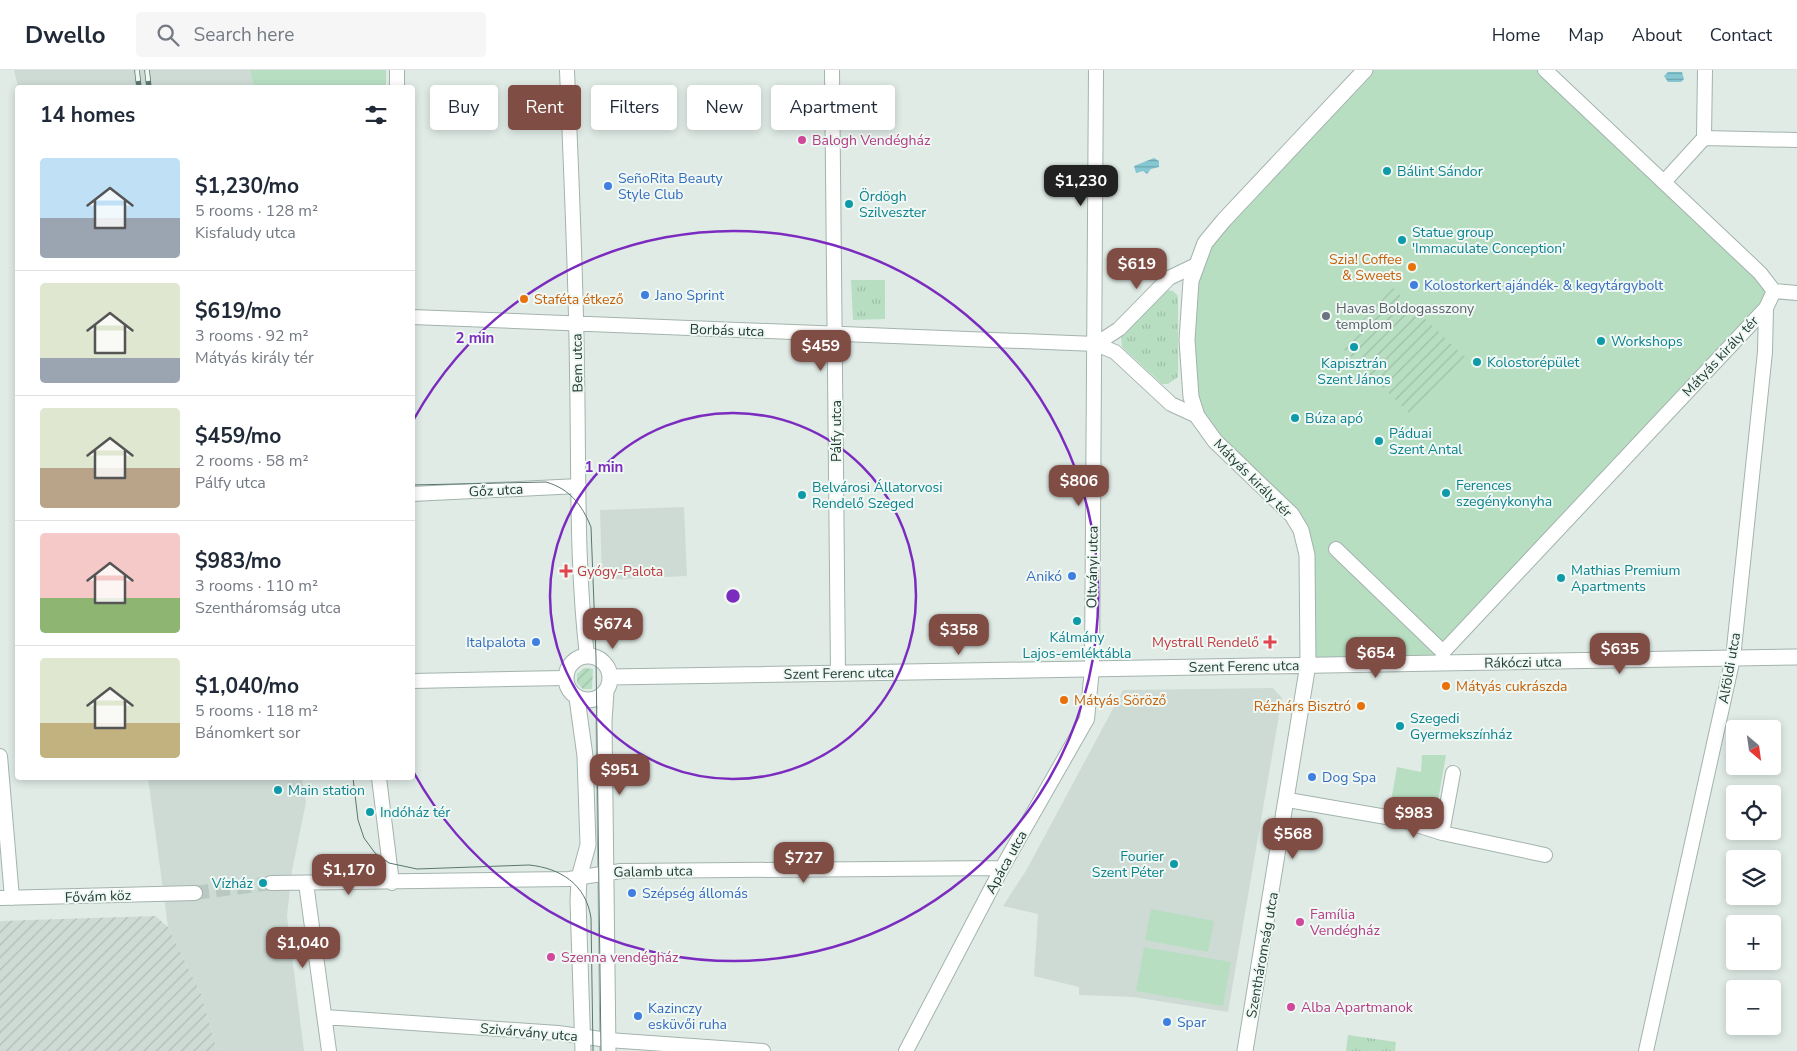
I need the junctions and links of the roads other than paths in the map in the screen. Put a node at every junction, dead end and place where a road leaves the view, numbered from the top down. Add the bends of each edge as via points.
1 (397, 70) edge
2 (567, 70) edge
3 (832, 70) edge
4 (1096, 70) edge
5 (1365, 70) edge
6 (1545, 70) edge
7 (1704, 70) edge
8 (398, 85) edge
9 (1704, 138) junction
10 (1797, 140) edge
11 (1664, 182) junction
12 (1196, 265) junction
13 (1774, 291) junction
14 (1797, 293) edge
15 (1766, 308) junction
16 (415, 317) edge
17 (577, 324) junction
18 (835, 335) junction
19 (1096, 344) junction
20 (1197, 416) junction
21 (579, 486) junction
22 (415, 494) edge
23 (1336, 549) dead end
24 (587, 656) junction
25 (1443, 657) junction
26 (1797, 657) edge
27 (1733, 658) junction
28 (1308, 664) junction
29 (1092, 669) junction
30 (838, 673) junction
31 (565, 678) junction
32 (415, 681) edge
33 (608, 684) junction
34 (577, 698) junction
35 (0, 756) edge
36 (1453, 773) dead end
37 (379, 780) edge
38 (1288, 800) junction
39 (1442, 833) junction
40 (1545, 855) dead end
41 (1002, 868) junction
42 (606, 872) junction
43 (579, 878) junction
44 (271, 883) tunnel mouth
45 (306, 883) junction
46 (392, 883) junction
47 (195, 893) tunnel mouth
48 (6, 898) edge
49 (325, 1017) junction
50 (583, 1044) edge
51 (608, 1045) edge
52 (329, 1051) edge
53 (763, 1051) edge
54 (906, 1051) edge
55 (1245, 1051) edge
56 (1646, 1051) edge

1 - 8 street
2 - 17 street, Bem utca
3 - 18 street, Pálfy utca
4 - 19 street, Oltványi utca
5 - 12 street, Mátyás király tér via 1224,220 1205,243
6 - 11 street
7 - 9 street
9 - 10 street
9 - 11 street
11 - 13 street via 1760,273
12 - 19 street via 1169,278 1119,330
12 - 20 street, Mátyás király tér via 1191,281 1187,340 1188,376
13 - 14 street
13 - 15 street, Mátyás király tér
15 - 25 street, Mátyás király tér
15 - 27 street, Alföldi utca
16 - 17 street, Borbás utca
17 - 18 street, Borbás utca
17 - 21 street, Bem utca
18 - 19 street, Borbás utca
18 - 30 street, Pálfy utca
19 - 20 street, Borbás utca via 1115,352 1171,404
19 - 29 street, Oltványi utca
20 - 28 street, Mátyás király tér via 1215,441 1292,514 1301,530 1307,555
21 - 22 street, Gőz utca
21 - 24 street, Bem utca
23 - 25 street
24 - 31 street via 570,665
24 - 33 street via 606,665
25 - 27 street, Rákóczi utca
25 - 28 street, Rákóczi utca
26 - 27 street, Rákóczi utca
27 - 56 street, Alföldi utca
28 - 29 street, Szent Ferenc utca
28 - 38 street, Szentháromság utca
29 - 30 street, Szent Ferenc utca
29 - 41 street, Apáca utca via 1087,719
30 - 33 street, Szent Ferenc utca
31 - 32 street
31 - 34 street via 568,689
33 - 34 street via 600,697 591,700
33 - 42 street via 604,721
34 - 43 street via 585,756 588,845
35 - 48 street
36 - 39 street
37 - 46 street
38 - 39 street via 1398,819
38 - 55 street, Szentháromság utca
39 - 40 street
41 - 42 street, Galamb utca
41 - 54 street, Apáca utca
42 - 43 street, Galamb utca
42 - 51 street
43 - 46 street, Galamb utca
43 - 50 street
44 - 45 street
45 - 46 street, Galamb utca
45 - 49 street
47 - 48 street, Fővám köz
49 - 50 street, Szivárvány utca
49 - 52 street
50 - 51 street, Szivárvány utca
51 - 53 street, Szivárvány utca

